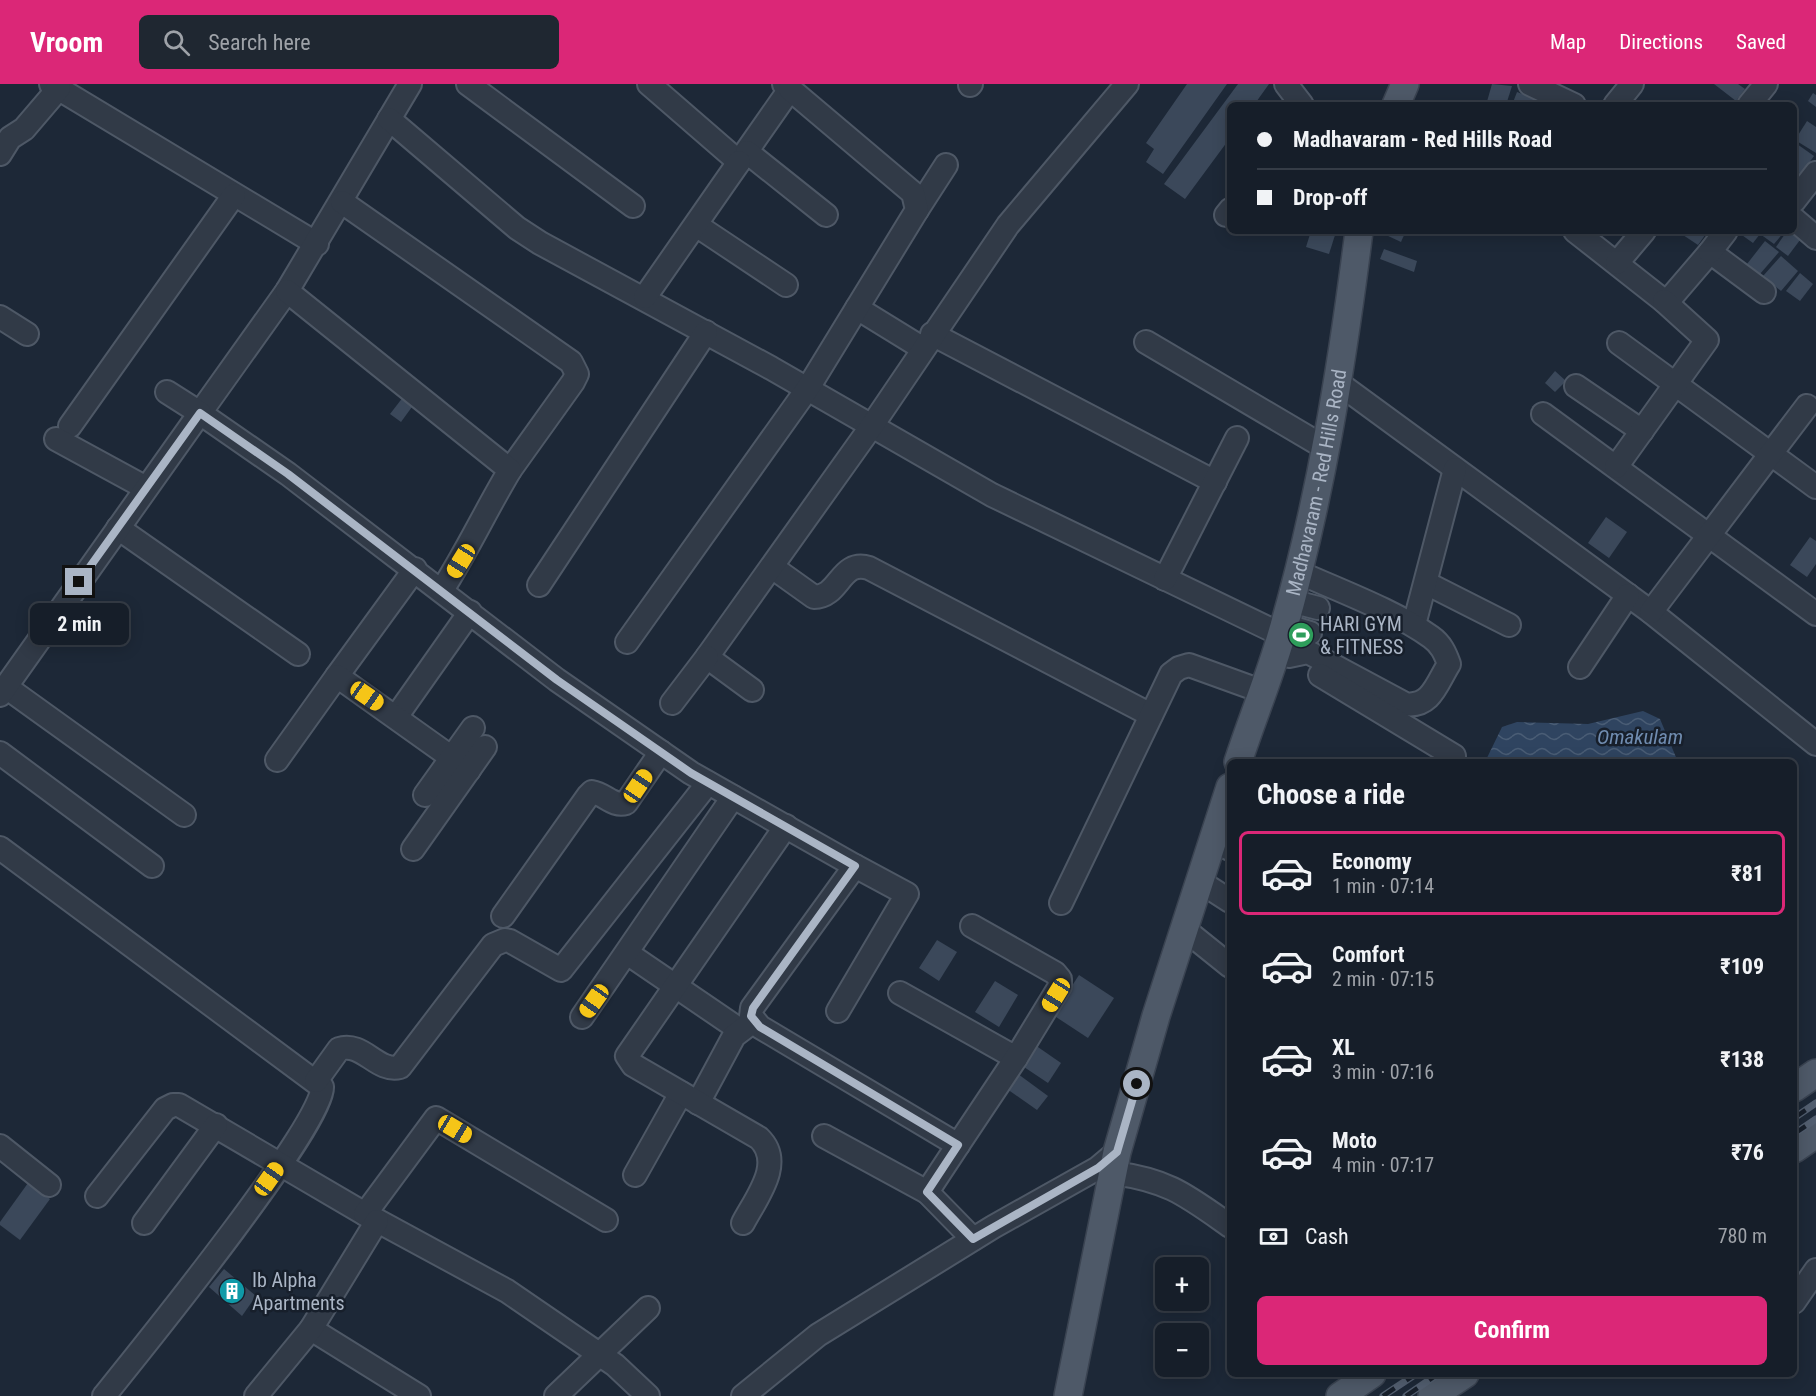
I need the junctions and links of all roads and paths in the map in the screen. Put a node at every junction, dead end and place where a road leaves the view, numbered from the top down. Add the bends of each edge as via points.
1 (410, 84) edge
2 (468, 84) edge
3 (649, 84) edge
4 (1127, 84) edge
5 (1286, 84) edge
6 (1405, 84) edge
7 (1530, 84) edge
8 (1632, 84) edge
9 (1766, 84) edge
10 (55, 86) edge
11 (787, 86) edge
12 (1300, 102) edge
13 (1397, 102) edge
14 (1568, 102) edge
15 (1618, 102) edge
16 (1751, 102) edge
17 (389, 119) junction
18 (0, 154) edge
19 (743, 157) junction
20 (946, 165) dead end
21 (1816, 173) edge
22 (234, 195) junction
23 (1797, 197) edge
24 (342, 202) junction
25 (633, 206) dead end
26 (917, 210) junction
27 (826, 215) dead end
28 (1797, 222) edge
29 (696, 225) junction
30 (1359, 234) edge
31 (1579, 234) edge
32 (1641, 234) edge
33 (1724, 234) edge
34 (1816, 238) edge
35 (317, 244) junction
36 (1710, 252) junction
37 (1617, 263) junction
38 (786, 285) dead end
39 (287, 291) junction
40 (1764, 292) dead end
41 (645, 297) junction
42 (1664, 301) junction
43 (857, 308) junction
44 (0, 317) edge
45 (706, 332) junction
46 (27, 334) dead end
47 (927, 341) junction
48 (1146, 342) dead end
49 (1618, 343) dead end
50 (1337, 382) junction
51 (1675, 385) junction
52 (1576, 386) dead end
53 (807, 388) junction
54 (167, 392) dead end
55 (1807, 406) dead end
56 (200, 413) junction
57 (1544, 414) dead end
58 (871, 427) junction
59 (1642, 431) junction
60 (1237, 438) dead end
61 (1324, 447) junction
62 (1770, 454) junction
63 (1616, 467) junction
64 (1455, 469) junction
65 (510, 470) junction
66 (1215, 482) junction
67 (146, 488) junction
68 (1816, 488) edge
69 (118, 528) junction
70 (1708, 534) junction
71 (772, 567) junction
72 (415, 569) junction
73 (1298, 572) junction
74 (1165, 579) junction
75 (1426, 583) junction
76 (539, 585) dead end
77 (442, 590) junction
78 (1628, 595) junction
79 (1318, 608) dead end
80 (1815, 610) edge
81 (470, 612) junction
82 (1651, 612) junction
83 (1415, 621) dead end
84 (1509, 625) dead end
85 (1284, 633) junction
86 (1310, 633) dead end
87 (627, 642) dead end
88 (298, 654) dead end
89 (707, 657) junction
90 (1580, 666) dead end
91 (338, 676) junction
92 (752, 690) dead end
93 (3, 691) edge
94 (1261, 691) junction
95 (672, 703) dead end
96 (1151, 716) junction
97 (396, 717) junction
98 (473, 728) dead end
99 (1816, 744) edge
100 (485, 747) dead end
101 (661, 752) junction
102 (0, 753) edge
103 (1454, 756) dead end
104 (1239, 759) edge
105 (277, 760) dead end
106 (460, 764) junction
107 (708, 783) junction
108 (425, 795) dead end
109 (733, 797) junction
110 (1227, 806) edge
111 (184, 815) dead end
112 (786, 826) junction
113 (1221, 845) edge
114 (0, 848) edge
115 (414, 849) dead end
116 (152, 866) dead end
117 (855, 866) junction
118 (1199, 881) junction
119 (1227, 899) edge
120 (1061, 903) dead end
121 (503, 916) dead end
122 (972, 926) dead end
123 (1184, 929) junction
124 (627, 953) junction
125 (1227, 964) edge
126 (676, 986) junction
127 (900, 993) dead end
128 (838, 1011) dead end
129 (582, 1017) dead end
130 (747, 1026) junction
131 (1016, 1058) junction
132 (1816, 1073) edge
133 (316, 1081) junction
134 (1797, 1086) edge
135 (689, 1098) junction
136 (216, 1125) junction
137 (824, 1136) dead end
138 (958, 1145) junction
139 (0, 1146) edge
140 (281, 1162) junction
141 (1115, 1162) junction
142 (635, 1175) dead end
143 (49, 1185) dead end
144 (927, 1192) junction
145 (97, 1196) dead end
146 (371, 1218) junction
147 (606, 1220) dead end
148 (144, 1223) dead end
149 (743, 1223) dead end
150 (1227, 1224) edge
151 (973, 1239) junction
152 (1816, 1270) edge
153 (1797, 1298) edge
154 (648, 1308) dead end
155 (311, 1329) junction
156 (599, 1354) junction
157 (1368, 1377) edge
158 (1460, 1377) edge
159 (104, 1396) edge
160 (256, 1396) edge
161 (419, 1396) edge
162 (556, 1396) edge
163 (648, 1396) edge
164 (743, 1396) edge
165 (1068, 1396) edge
166 (1340, 1396) edge
167 (1432, 1396) edge

1 - 17 street
2 - 25 street
3 - 19 street
4 - 47 street via 1008,225
5 - 12 street
6 - 13 main road
7 - 14 street
8 - 15 street
9 - 16 street
10 - 18 street
10 - 22 street
11 - 19 street
11 - 26 street via 913,193
17 - 24 street
17 - 41 street via 517,228
19 - 27 street
19 - 29 street
20 - 26 street
21 - 23 street
22 - 35 street
22 - 67 street via 63,432
24 - 35 street
24 - 65 street via 576,368 573,382
26 - 43 street
28 - 34 street
29 - 38 street
29 - 41 street
30 - 50 main road, Madhavaram - Red Hills Road
31 - 37 street
32 - 37 street
33 - 36 street
35 - 39 street
36 - 40 street
36 - 42 street via 1670,299
37 - 42 street
39 - 56 street
39 - 65 street
41 - 45 street
42 - 51 street via 1707,340
43 - 47 street
43 - 53 street
44 - 46 street
45 - 53 street
45 - 76 street
47 - 58 street
47 - 66 street
48 - 61 street
49 - 51 street
50 - 61 main road, Madhavaram - Red Hills Road
50 - 64 street
51 - 59 street
51 - 62 street
52 - 59 street
53 - 58 street
53 - 87 street
54 - 56 street
55 - 62 street
56 - 67 street
56 - 72 street
57 - 63 street
58 - 71 street
58 - 74 street via 1002,501
59 - 63 street
60 - 66 street
61 - 73 main road, Madhavaram - Red Hills Road
62 - 68 street
62 - 70 street
63 - 70 street
64 - 75 street
64 - 78 street
65 - 77 street
66 - 74 street
67 - 69 street
69 - 88 street
69 - 93 street
70 - 80 street
70 - 82 street
71 - 89 street
71 - 96 street via 814,597 829,592 849,568 869,568
72 - 77 street
72 - 91 street
73 - 85 main road, Madhavaram - Red Hills Road
73 - 85 street via 1364,601 1432,638 1443,649 1449,664 1426,701 1418,706 1405,704 1308,652
74 - 85 street
75 - 83 street
75 - 84 street
77 - 81 street
78 - 82 street
78 - 90 street
79 - 85 street
81 - 97 street
81 - 101 street via 557,680
82 - 99 street
85 - 86 street
85 - 94 main road, Madhavaram - Red Hills Road
85 - 103 street
89 - 92 street
89 - 95 street
91 - 97 street
91 - 105 street
93 - 111 street
94 - 96 street via 1189,665 1171,674
94 - 104 main road, Madhavaram - Red Hills Road
96 - 120 street
97 - 106 street
98 - 106 street
100 - 106 street
101 - 107 street
101 - 121 street via 627,803 616,804 598,793 588,796
102 - 116 street
106 - 108 street
106 - 115 street
107 - 109 street
107 - 133 street via 561,970 510,941 499,941 400,1067 389,1068 345,1047 339,1049
109 - 112 street
109 - 124 street
110 - 113 main road
112 - 117 street
112 - 126 street
113 - 118 main road
114 - 133 street
117 - 128 street via 907,894
117 - 130 street via 753,1008
118 - 119 street
118 - 123 main road
122 - 131 street via 1060,979 1056,995
123 - 125 street
123 - 141 main road
124 - 126 street
124 - 129 street
126 - 130 street
126 - 135 street via 627,1056 633,1065
127 - 131 street
130 - 135 street
130 - 138 street
131 - 138 street
132 - 134 main road
133 - 140 street via 322,1087 322,1095
135 - 142 street
135 - 149 street via 766,1146 768,1174
136 - 140 street
136 - 145 street via 180,1105 165,1109
136 - 148 street
137 - 144 street
138 - 144 street
139 - 143 street
140 - 146 street
140 - 159 street via 177,1305
141 - 150 street via 1181,1192
141 - 151 street
141 - 165 main road
144 - 151 street
146 - 147 street via 436,1118
146 - 155 street
146 - 156 street via 507,1291
151 - 164 street via 818,1335
152 - 153 street
154 - 156 street
155 - 160 street
155 - 161 street
156 - 162 street
156 - 163 street
157 - 166 main road
158 - 167 main road

